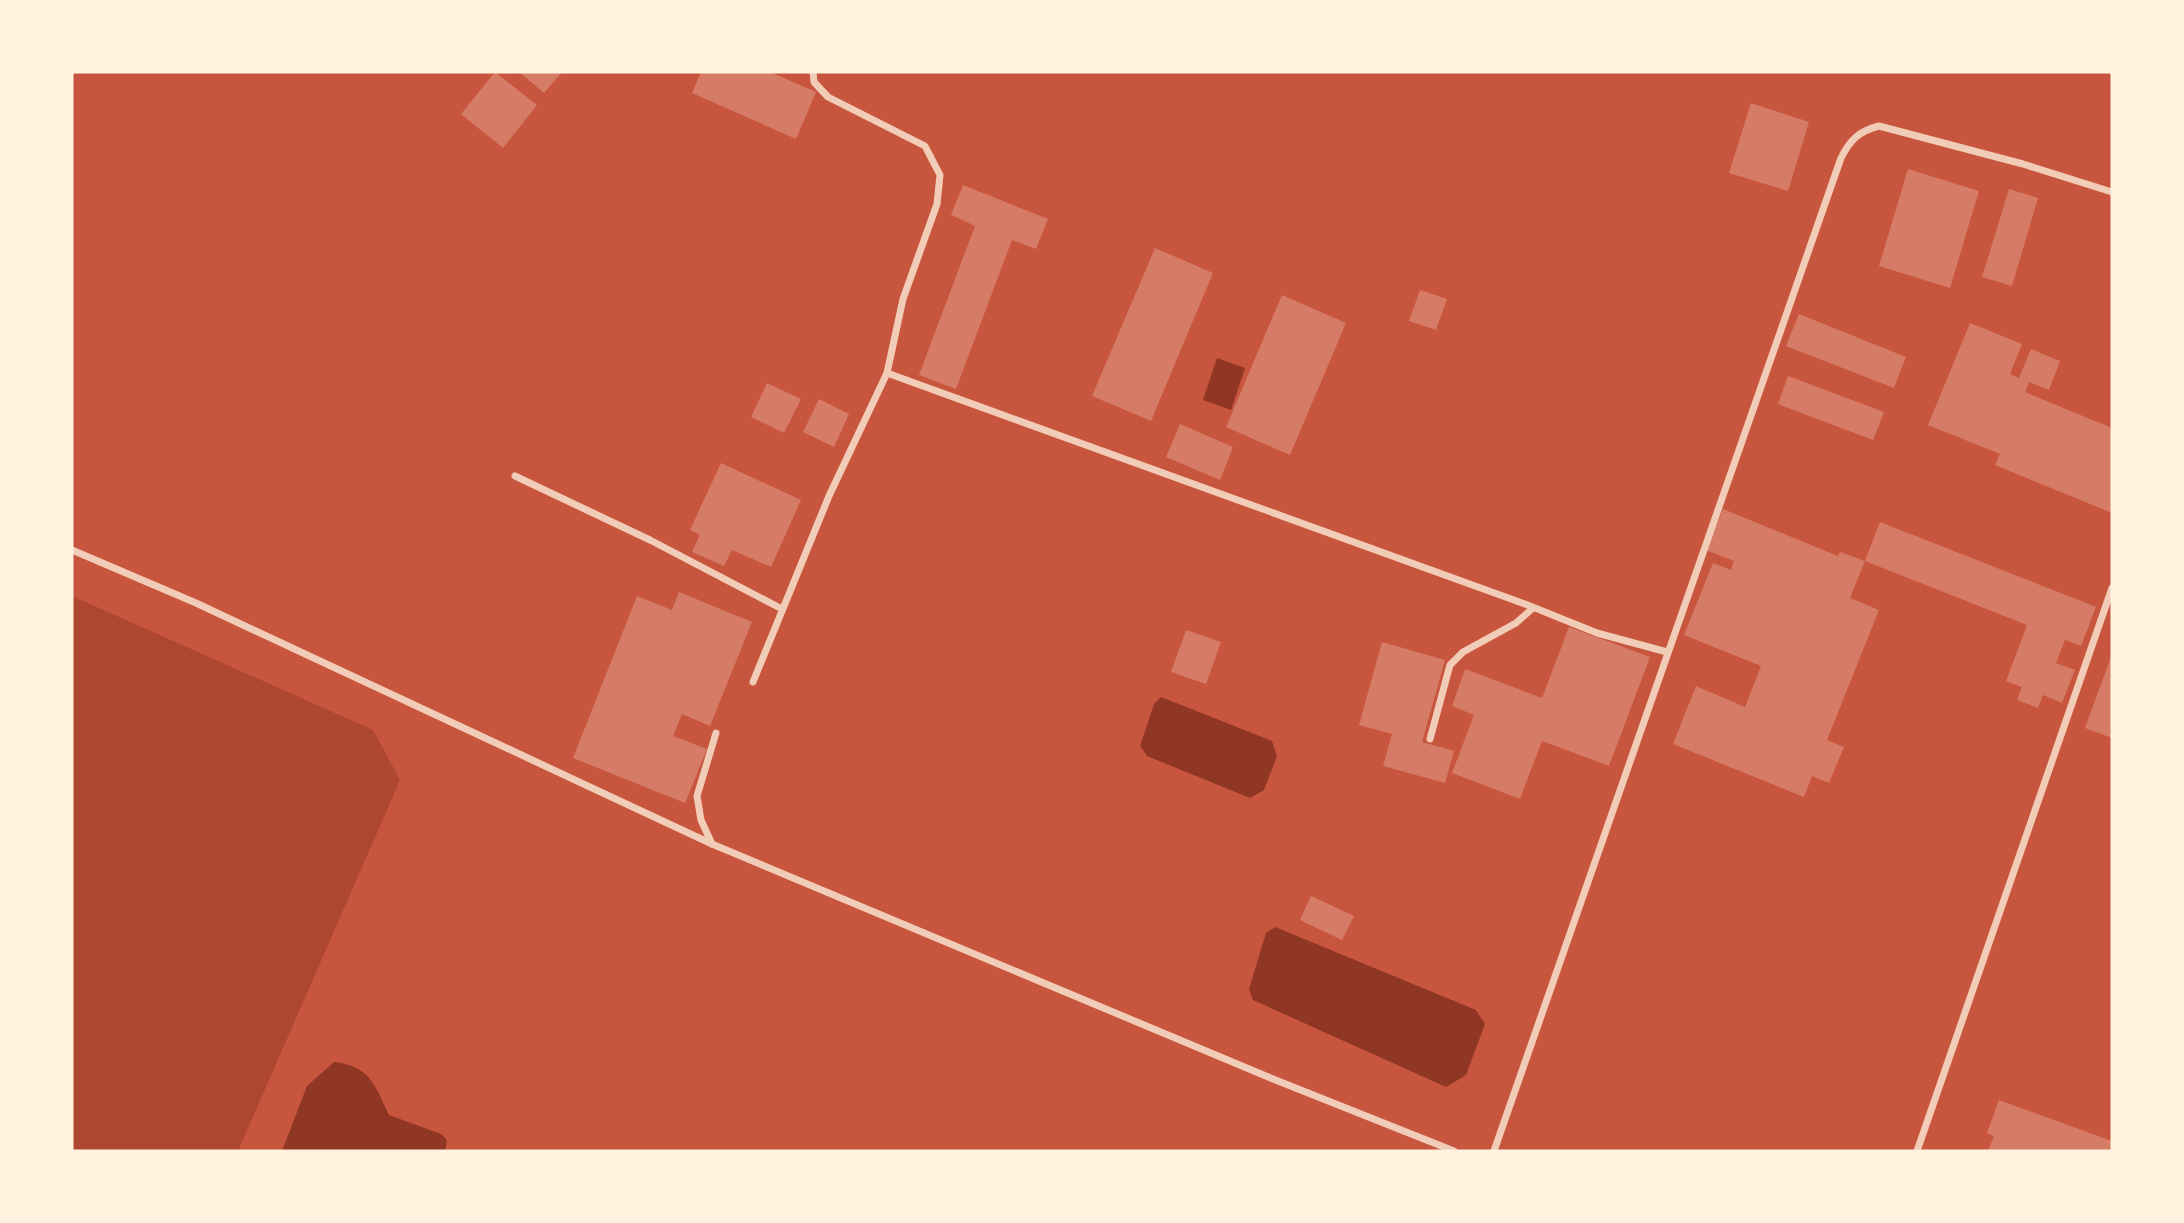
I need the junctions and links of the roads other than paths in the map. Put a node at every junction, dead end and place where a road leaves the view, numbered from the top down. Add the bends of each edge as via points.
1 (813, 72) edge
2 (2112, 192) edge
3 (887, 373) junction
4 (515, 476) dead end
5 (72, 550) edge
6 (2112, 588) edge
7 (1534, 608) junction
8 (782, 609) junction
9 (1667, 652) junction
10 (753, 682) dead end
11 (716, 733) dead end
12 (1430, 739) dead end
13 (712, 844) junction
14 (1454, 1151) edge
15 (1494, 1151) edge
16 (1917, 1151) edge

1 - 3 street via 814,82 828,97 925,146 940,175 937,204 903,299
2 - 9 street via 1879,126 1864,130 1849,143
3 - 7 street
3 - 8 street
4 - 8 street
5 - 13 street via 196,603
6 - 16 street
7 - 9 street via 1597,633
7 - 12 street via 1450,665
8 - 10 street
9 - 15 street
11 - 13 street via 696,796
13 - 14 street

